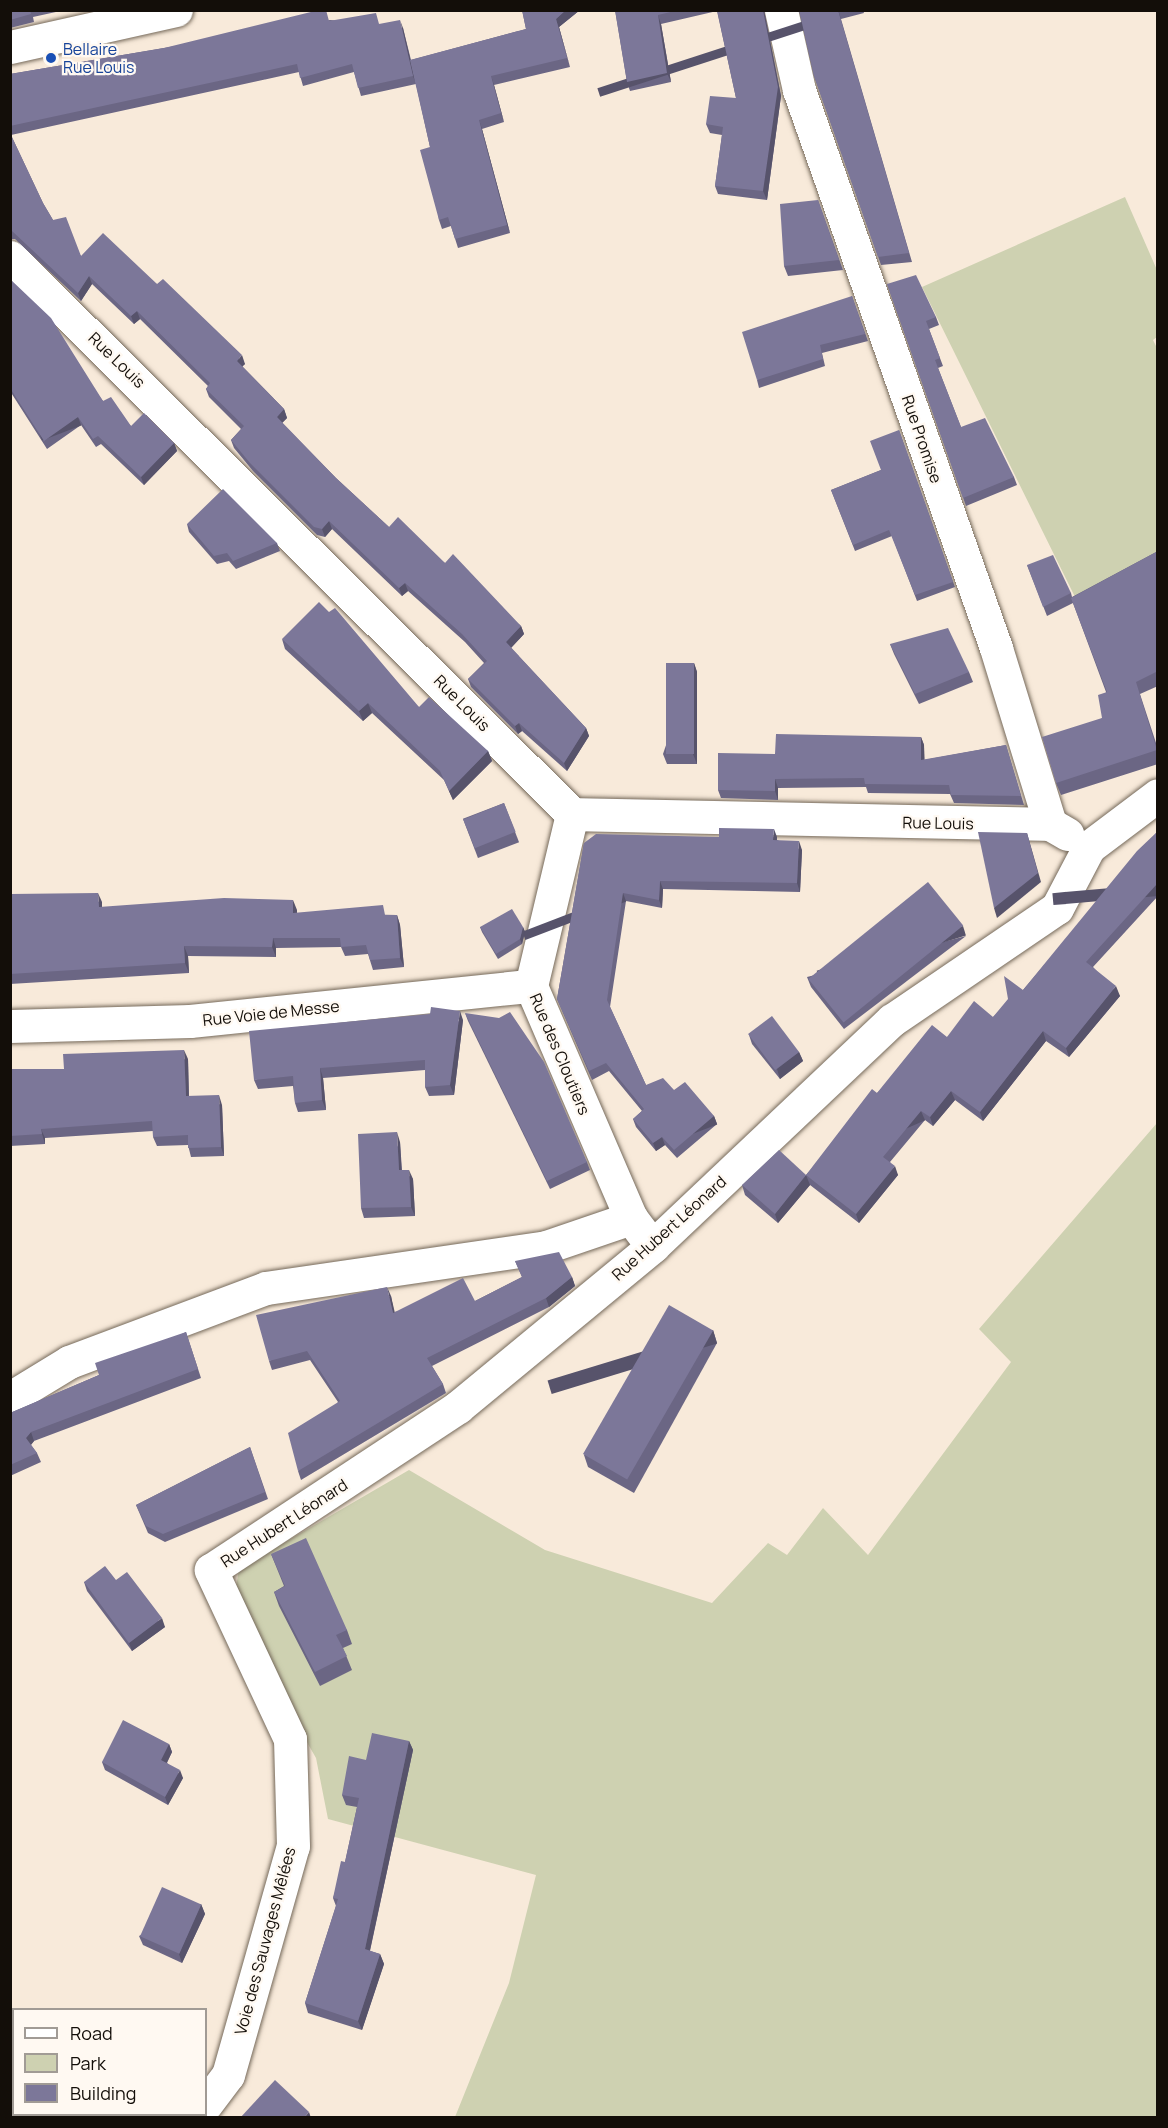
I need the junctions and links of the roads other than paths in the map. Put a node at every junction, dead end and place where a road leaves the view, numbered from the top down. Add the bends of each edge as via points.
1 (176, 10) edge
2 (781, 10) edge
3 (10, 47) edge
4 (10, 257) edge
5 (1158, 795) edge
6 (572, 814) junction
7 (1050, 824) junction
8 (1089, 847) junction
9 (531, 986) junction
10 (10, 1026) edge
11 (631, 1218) junction
12 (652, 1246) junction
13 (10, 1398) edge
14 (211, 1570) joint
15 (207, 2103) edge

1 - 3 street
2 - 7 street, Rue Promise via 799,90 996,648
4 - 6 street, Rue Louis
5 - 8 street
6 - 7 street, Rue Louis
6 - 9 street, Rue des Cloutiers
7 - 8 street
8 - 12 street, Rue Hubert Léonard via 1057,908 892,1020
9 - 10 street, Rue Voie de Messe via 190,1021
9 - 11 street, Rue des Cloutiers
11 - 12 street, Rue des Cloutiers
11 - 13 street via 546,1247 266,1288 69,1362
12 - 14 street, Rue Hubert Léonard via 458,1407
14 - 15 street, Voie des Sauvages Mêlées via 290,1739 293,1846 228,2075

